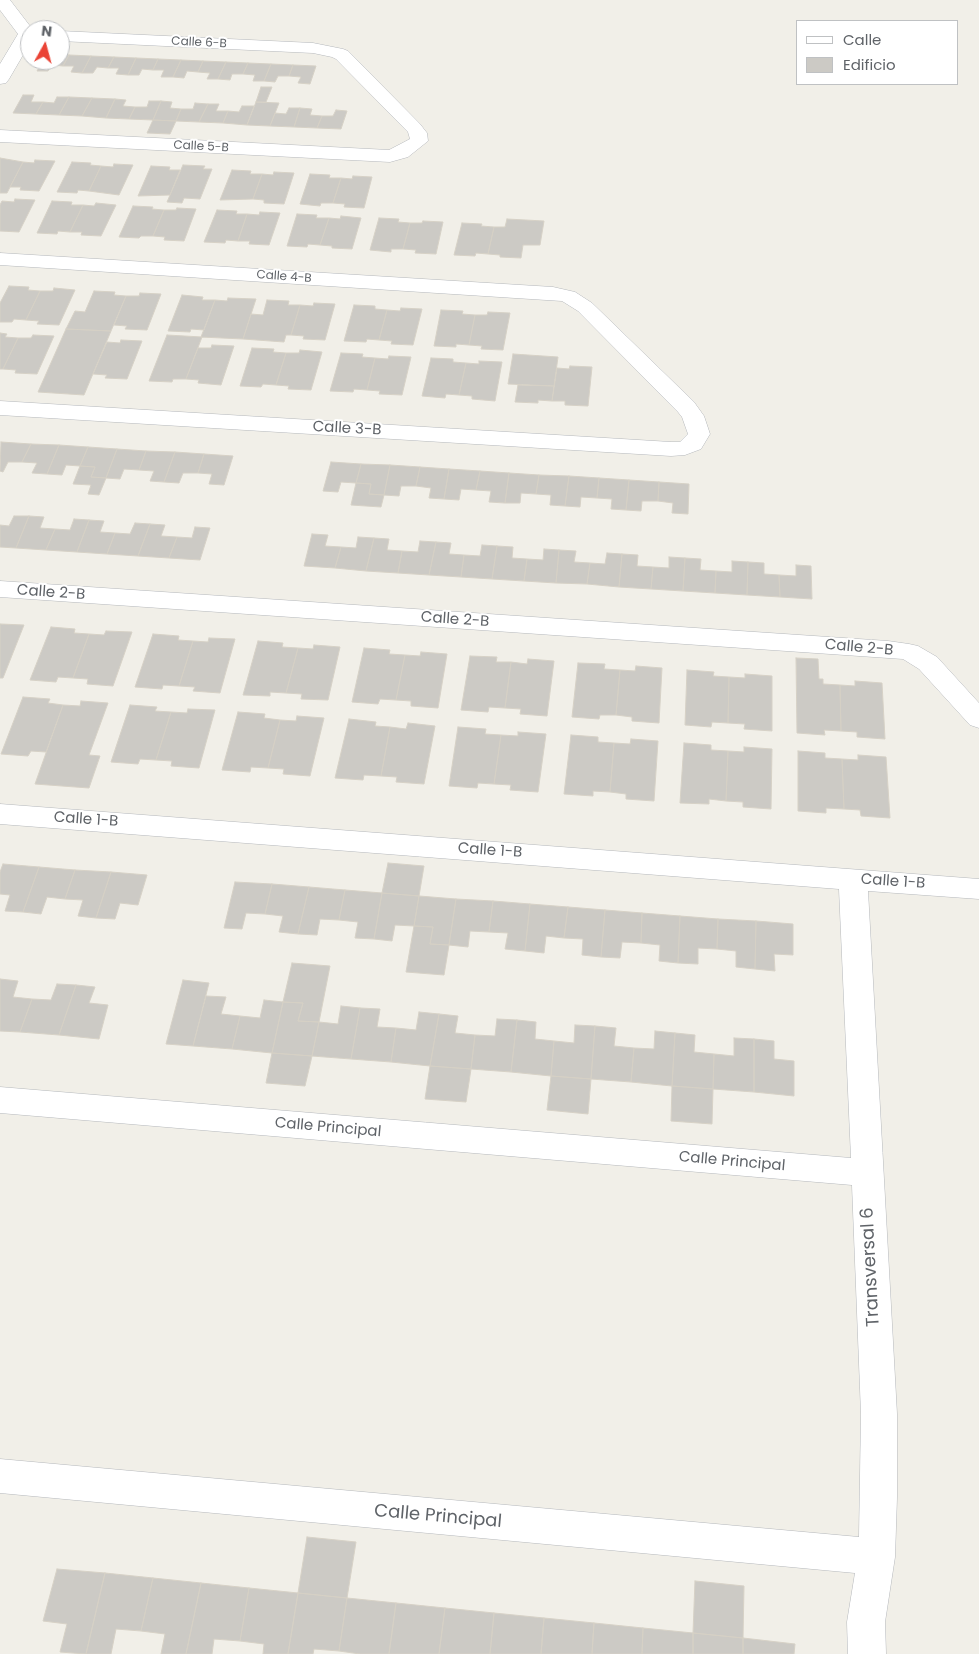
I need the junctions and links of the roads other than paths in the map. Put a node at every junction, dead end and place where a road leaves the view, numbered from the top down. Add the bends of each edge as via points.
1 (1, 0) edge
2 (20, 24) edge
3 (70, 36) edge
4 (20, 47) edge
5 (0, 79) edge
6 (0, 136) edge
7 (401, 153) joint
8 (0, 259) edge
9 (0, 408) edge
10 (693, 444) joint
11 (0, 589) edge
12 (979, 719) edge
13 (0, 814) edge
14 (853, 879) junction
15 (979, 889) edge
16 (0, 1100) edge
17 (866, 1173) junction
18 (0, 1476) edge
19 (876, 1558) junction
20 (867, 1654) edge

1 - 2 street
3 - 7 street, Calle 6-B via 313,48 337,52 418,133 419,141
4 - 5 street
6 - 7 street, Calle 5-B via 371,156
8 - 10 street, Calle 4-B via 568,296 585,307 686,407 698,427 697,440
9 - 10 street, Calle 3-B via 661,448 684,448
11 - 12 street, Calle 2-B via 888,649 909,652 928,664
13 - 14 street, Calle 1-B
14 - 15 street, Calle 1-B
14 - 17 street, Transversal 6
16 - 17 street, Calle Principal
17 - 19 street, Transversal 6 via 879,1414
18 - 19 street, Calle Principal
19 - 20 street, Transversal 6 via 866,1622

